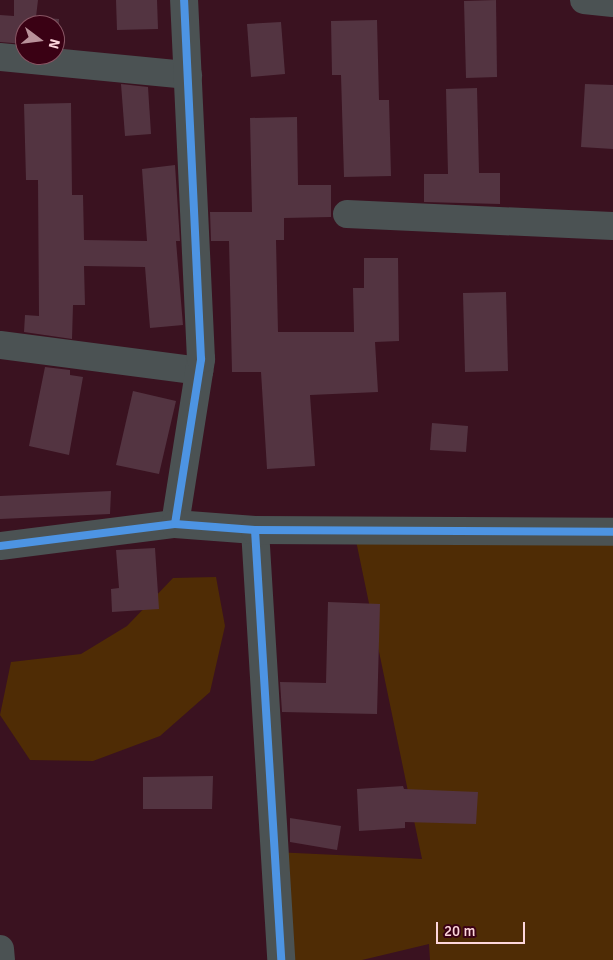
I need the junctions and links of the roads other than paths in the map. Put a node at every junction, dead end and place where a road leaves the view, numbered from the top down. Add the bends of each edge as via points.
1 (184, 0) edge
2 (584, 0) edge
3 (613, 3) edge
4 (0, 56) edge
5 (188, 75) junction
6 (347, 214) dead end
7 (613, 226) edge
8 (0, 345) edge
9 (199, 371) junction
10 (175, 524) junction
11 (255, 530) junction
12 (613, 532) edge
13 (0, 546) edge
14 (0, 950) edge
15 (1, 960) edge
16 (281, 960) edge

1 - 5 street
2 - 3 street
4 - 5 street
5 - 9 street
6 - 7 street
8 - 9 street
9 - 10 street
10 - 11 street
10 - 13 street
11 - 12 street
11 - 16 street
14 - 15 street

